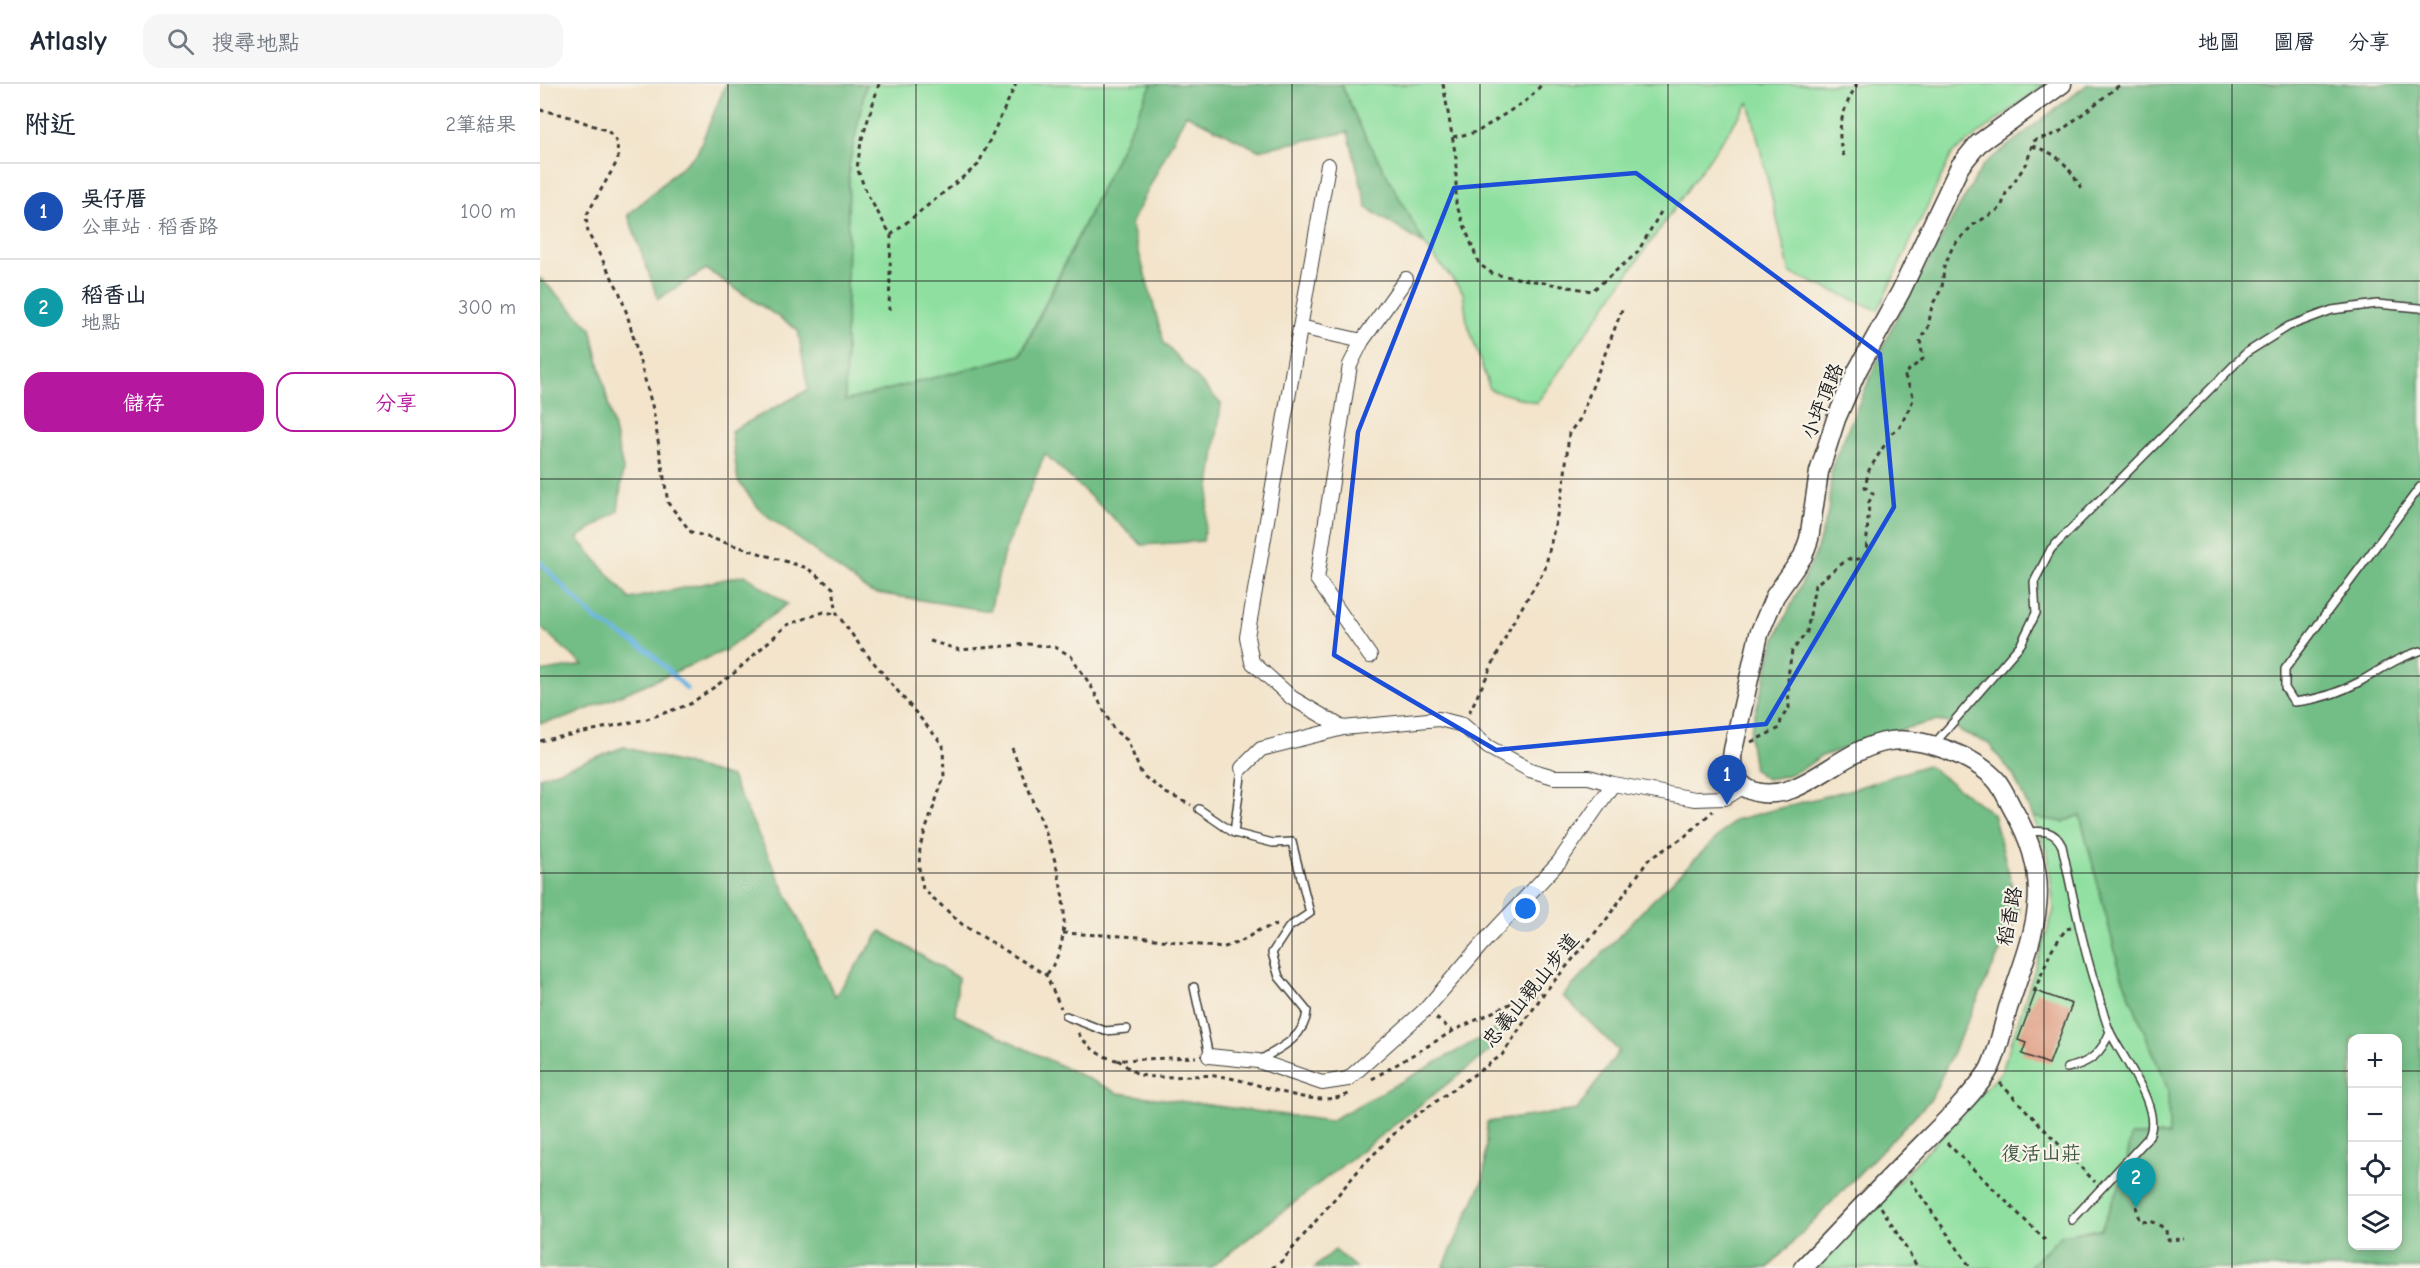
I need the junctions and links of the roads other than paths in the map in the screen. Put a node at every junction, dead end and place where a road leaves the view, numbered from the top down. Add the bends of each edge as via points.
1 (2062, 84) edge
2 (1329, 165) dead end
3 (1406, 279) dead end
4 (2420, 308) edge
5 (1300, 327) junction
6 (1362, 341) junction
7 (2420, 487) edge
8 (2420, 651) edge
9 (1370, 656) dead end
10 (1343, 728) junction
11 (1933, 745) junction
12 (1242, 768) joint
13 (1613, 784) junction
14 (1743, 786) junction
15 (1199, 809) road end
16 (2025, 832) junction
17 (1234, 833) junction
18 (1194, 987) dead end
19 (1066, 1016) road end
20 (1126, 1029) dead end
21 (2110, 1032) junction
22 (1209, 1056) joint
23 (1258, 1061) junction
24 (2067, 1068) dead end
25 (2073, 1220) dead end
26 (1803, 1268) edge

1 - 14 street, 小坪頂路 via 1978,144 1960,166 1901,291 1857,371 1819,472 1803,556 1775,596 1759,634 1731,764 1734,777
2 - 5 street
3 - 6 street
4 - 11 lane via 2377,304 2331,310 2289,326 2247,353 2050,549 2034,582 2036,613 2021,644
5 - 6 street
5 - 10 street via 1247,637 1252,662 1292,698
6 - 9 street via 1350,365 1317,579
7 - 8 lane via 2285,669 2285,688 2294,702 2314,700 2360,682 2396,658
10 - 12 street via 1261,749
10 - 13 street via 1439,719 1462,725 1488,747 1530,770
11 - 14 street, 稻香路 via 1909,740 1869,747 1792,789 1761,792
11 - 16 street, 稻香路 via 1953,752 1997,781
12 - 17 lane
13 - 14 street via 1695,799 1725,798
13 - 23 street via 1559,862 1426,1009 1348,1079 1323,1083
15 - 17 lane
16 - 21 lane via 2050,832 2058,837 2078,928
16 - 26 street, 稻香路 via 2038,868 2037,910 1988,1072
17 - 23 lane via 1274,843 1292,842 1310,914 1289,927 1272,952 1279,977 1307,1011 1306,1024 1290,1042
18 - 22 lane
19 - 20 lane via 1105,1031
21 - 24 lane via 2102,1050 2085,1064
21 - 25 lane via 2142,1090 2153,1130
22 - 23 street

